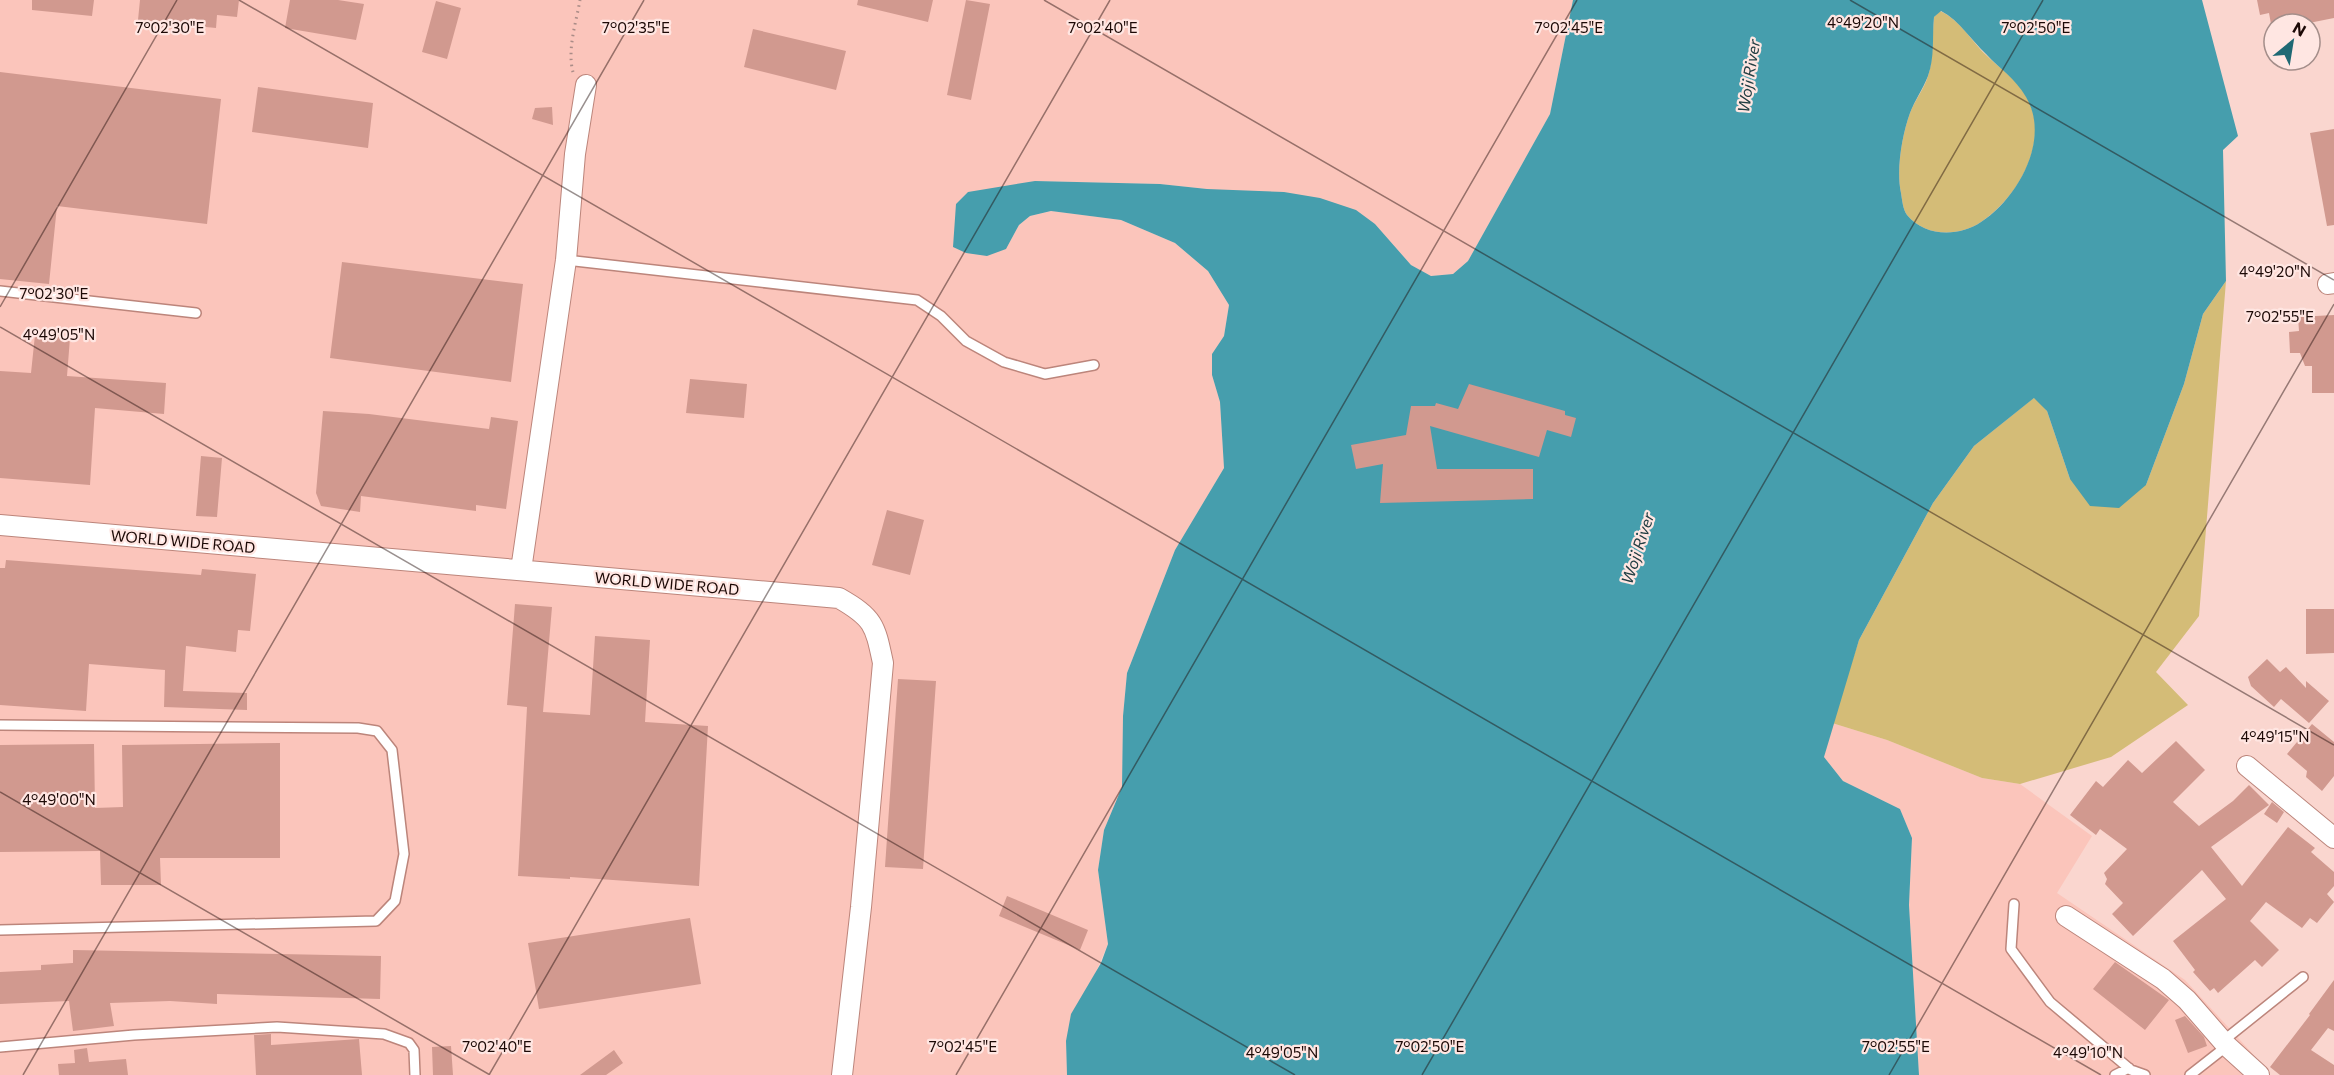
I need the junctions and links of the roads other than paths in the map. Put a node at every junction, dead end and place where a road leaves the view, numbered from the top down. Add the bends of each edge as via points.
1 (586, 85) road end
2 (566, 260) junction
3 (0, 291) edge
4 (196, 313) dead end
5 (1094, 366) dead end
6 (0, 525) edge
7 (521, 570) junction
8 (0, 725) edge
9 (2247, 766) dead end
10 (2334, 838) edge
11 (2014, 904) dead end
12 (2066, 916) dead end
13 (0, 930) edge
14 (2303, 977) dead end
15 (2225, 1043) junction
16 (0, 1047) edge
17 (2129, 1068) junction
18 (415, 1075) edge
19 (842, 1075) edge
20 (2115, 1075) edge
21 (2145, 1075) edge
22 (2190, 1075) edge
23 (2259, 1075) edge

1 - 2 street via 575,153
2 - 5 lane via 917,300 941,316 966,341 1004,362 1045,374
2 - 7 street
3 - 4 lane
6 - 7 street, WORLD WIDE ROAD
7 - 19 street, WORLD WIDE ROAD via 839,598 862,611 876,630 883,663
8 - 13 lane via 377,731 392,750 404,854 395,901 376,921
9 - 10 street
11 - 17 lane via 2011,950 2050,1002
12 - 15 street via 2163,979
14 - 15 lane
15 - 22 lane
15 - 23 street
16 - 18 lane via 277,1027 360,1032 409,1042 414,1050
17 - 20 lane
17 - 21 lane

